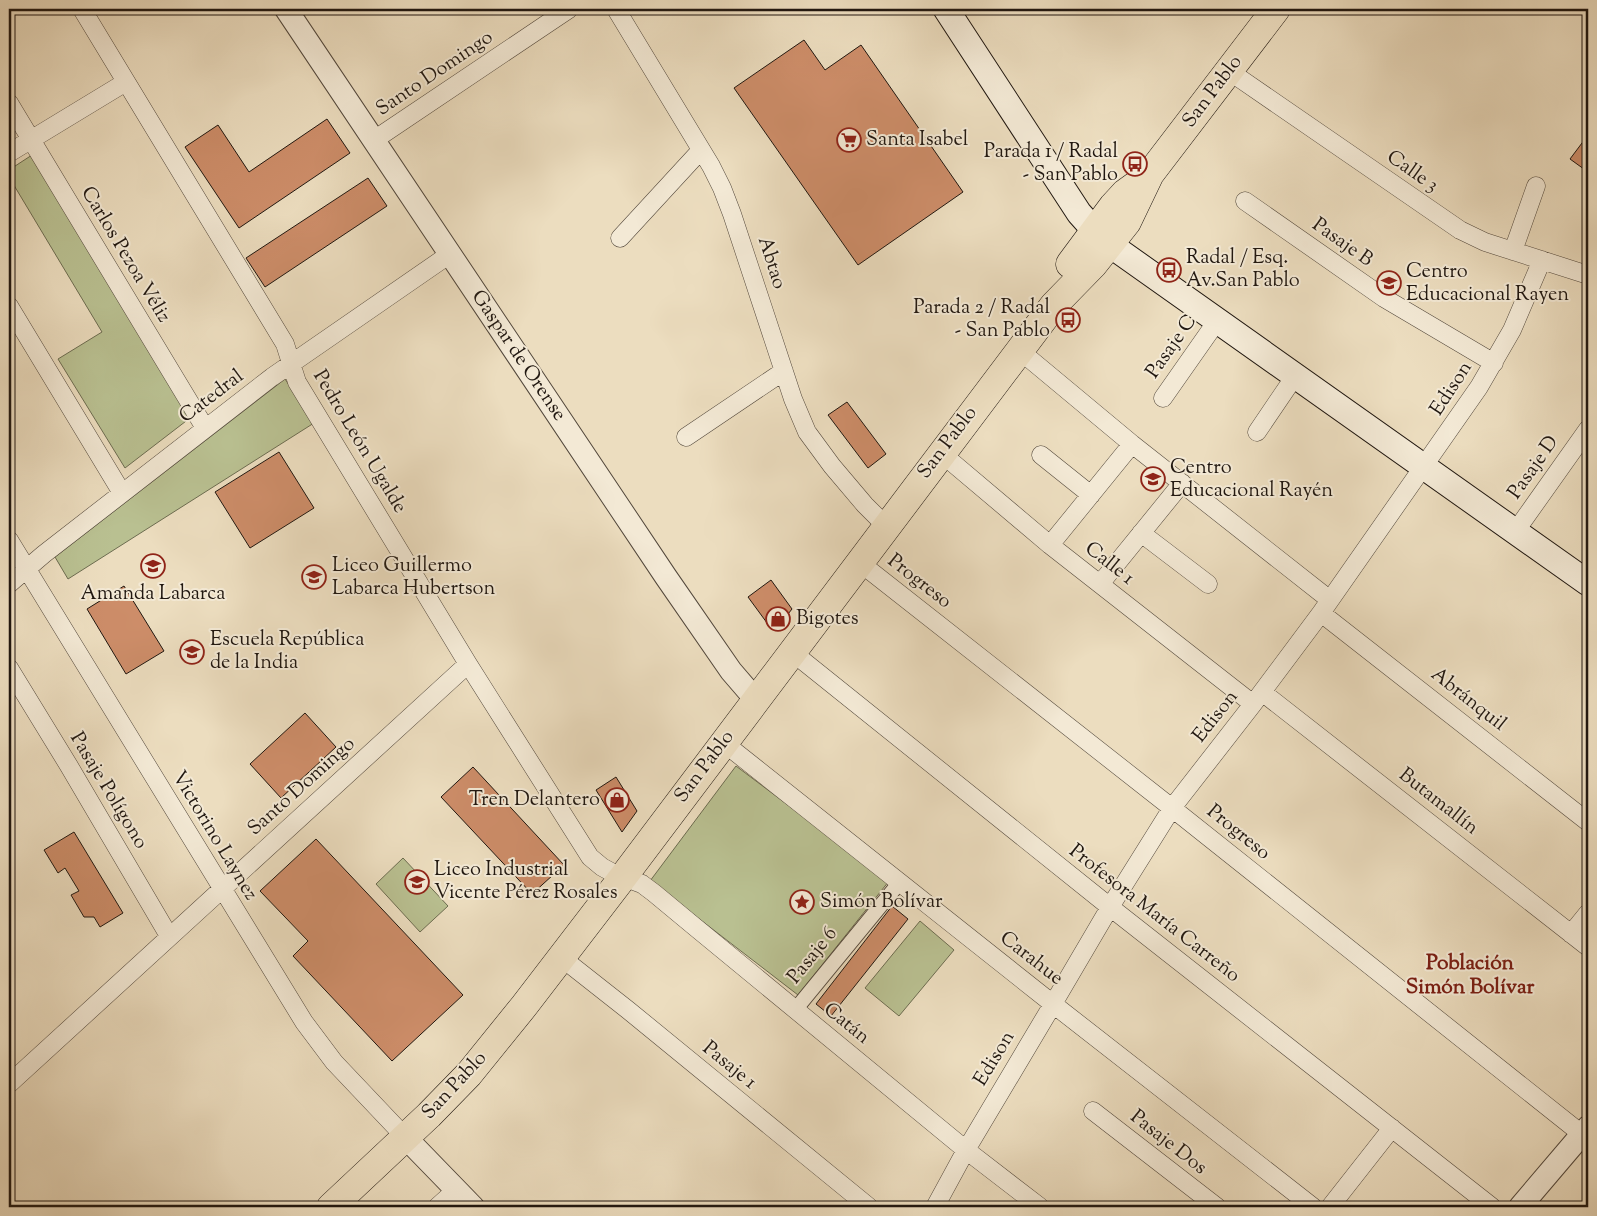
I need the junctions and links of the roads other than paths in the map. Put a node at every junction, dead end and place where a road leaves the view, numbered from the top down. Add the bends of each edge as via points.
1 (82, 9) edge
2 (286, 9) edge
3 (569, 9) edge
4 (616, 9) edge
5 (946, 9) edge
6 (1276, 9) edge
7 (1229, 71) junction
8 (126, 82) junction
9 (9, 103) edge
10 (31, 139) junction
11 (374, 140) junction
12 (701, 150) junction
13 (9, 153) edge
14 (1536, 186) dead end
15 (1245, 201) dead end
16 (620, 238) dead end
17 (1102, 238) junction
18 (1513, 251) junction
19 (450, 254) junction
20 (1542, 260) junction
21 (1588, 275) edge
22 (9, 306) edge
23 (1217, 321) junction
24 (1019, 350) junction
25 (291, 363) junction
26 (1494, 363) junction
27 (784, 370) junction
28 (1295, 376) junction
29 (1162, 398) dead end
30 (205, 428) junction
31 (1588, 428) edge
32 (1257, 432) dead end
33 (686, 437) dead end
34 (1132, 444) junction
35 (941, 453) junction
36 (1041, 455) dead end
37 (1424, 467) junction
38 (1182, 484) junction
39 (122, 493) junction
40 (1091, 495) junction
41 (886, 526) junction
42 (1515, 532) junction
43 (1142, 533) junction
44 (9, 540) edge
45 (1050, 545) junction
46 (859, 562) junction
47 (27, 568) junction
48 (1588, 583) edge
49 (9, 584) edge
50 (1100, 584) junction
51 (1208, 584) dead end
52 (1325, 606) junction
53 (792, 652) junction
54 (468, 664) junction
55 (9, 668) edge
56 (1258, 698) junction
57 (756, 700) junction
58 (724, 743) junction
59 (1172, 808) junction
60 (1588, 822) edge
61 (623, 877) junction
62 (900, 882) junction
63 (222, 889) junction
64 (1110, 907) junction
65 (1588, 912) edge
66 (1572, 934) junction
67 (169, 936) junction
68 (1588, 947) edge
69 (562, 958) junction
70 (1053, 1004) junction
71 (795, 1010) junction
72 (9, 1084) edge
73 (1093, 1112) dead end
74 (1392, 1128) junction
75 (1586, 1133) edge
76 (406, 1138) junction
77 (966, 1150) junction
78 (456, 1190) junction
79 (331, 1207) edge
80 (438, 1207) edge
81 (473, 1207) edge
82 (869, 1207) edge
83 (935, 1207) edge
84 (1040, 1207) edge
85 (1217, 1207) edge
86 (1313, 1207) edge
87 (1330, 1207) edge
88 (1492, 1207) edge
89 (1520, 1207) edge

1 - 8 street, Pedro León Ugalde
2 - 11 street, Gaspar de Orense
3 - 11 street, Santo Domingo
4 - 12 street, Abtao
5 - 17 main road via 1079,213
6 - 7 main road, San Pablo
7 - 17 main road, San Pablo via 1150,174 1127,222
7 - 18 street, Calle 3 via 1454,227
8 - 10 street
8 - 25 street, Pedro León Ugalde via 285,344
9 - 10 street, Carlos Pezoa Véliz
10 - 13 street
10 - 30 street, Carlos Pezoa Véliz
11 - 19 street, Gaspar de Orense
12 - 16 street
12 - 27 street, Abtao via 732,214
14 - 18 street
15 - 26 street, Pasaje B via 1384,298
17 - 23 main road
17 - 24 main road, San Pablo via 1093,265 1054,305
18 - 20 street, Calle 3
19 - 25 street, Catedral
19 - 57 street, Gaspar de Orense via 666,577 731,671
20 - 21 street, Calle 3
20 - 26 street, Edison
22 - 39 street
23 - 28 main road
23 - 29 street, Pasaje C
24 - 34 street
24 - 35 main road, San Pablo
25 - 30 street, Catedral
25 - 54 street, Pedro León Ugalde via 296,382
26 - 37 street, Edison
27 - 33 street
27 - 41 street, Abtao via 801,420 812,440
28 - 32 street
28 - 37 main road
30 - 39 street, Catedral
31 - 42 street, Pasaje D
34 - 38 street
34 - 40 street
35 - 41 main road, San Pablo
35 - 45 street, Calle 1
36 - 40 street
37 - 42 main road
37 - 52 street, Edison
38 - 43 street
38 - 52 street
39 - 47 street, Catedral
40 - 45 street
41 - 46 main road, San Pablo
42 - 48 main road
43 - 50 street
43 - 51 street
44 - 47 street, Victorino Laynez
45 - 50 street, Calle 1
46 - 53 main road, San Pablo
46 - 59 street, Progreso
47 - 49 street, Catedral
47 - 63 street, Victorino Laynez
50 - 56 street, Calle 1
52 - 56 street, Edison
52 - 60 street, Abránquil
53 - 57 main road, San Pablo
53 - 64 street, Profesora María Carreño
54 - 61 street, Pedro León Ugalde via 590,857
54 - 63 street, Santo Domingo
55 - 67 street, Pasaje Polígono
56 - 59 street, Edison
56 - 66 street, Butamallín
57 - 58 main road, San Pablo
58 - 61 main road, San Pablo
58 - 62 street, Carahue
59 - 64 street, Edison
59 - 75 street, Progreso
61 - 69 main road, San Pablo
61 - 71 street, Catán via 654,893
62 - 70 street, Carahue
62 - 71 street, Pasaje 6
63 - 67 street, Santo Domingo
63 - 76 street, Victorino Laynez via 286,996 318,1042
64 - 70 street, Edison
64 - 74 street, Profesora María Carreño
65 - 66 street
66 - 68 street, Butamallín
67 - 72 street, Santo Domingo
69 - 76 main road, San Pablo via 469,1074
69 - 82 street, Pasaje 1
70 - 77 street, Edison
70 - 86 street, Carahue
71 - 77 street, Catán
73 - 85 street, Pasaje Dos
74 - 87 street
74 - 88 street, Profesora María Carreño
75 - 89 street
76 - 78 street
76 - 79 main road, San Pablo
77 - 83 street, Edison
77 - 84 street, Catán
78 - 80 street
78 - 81 street

